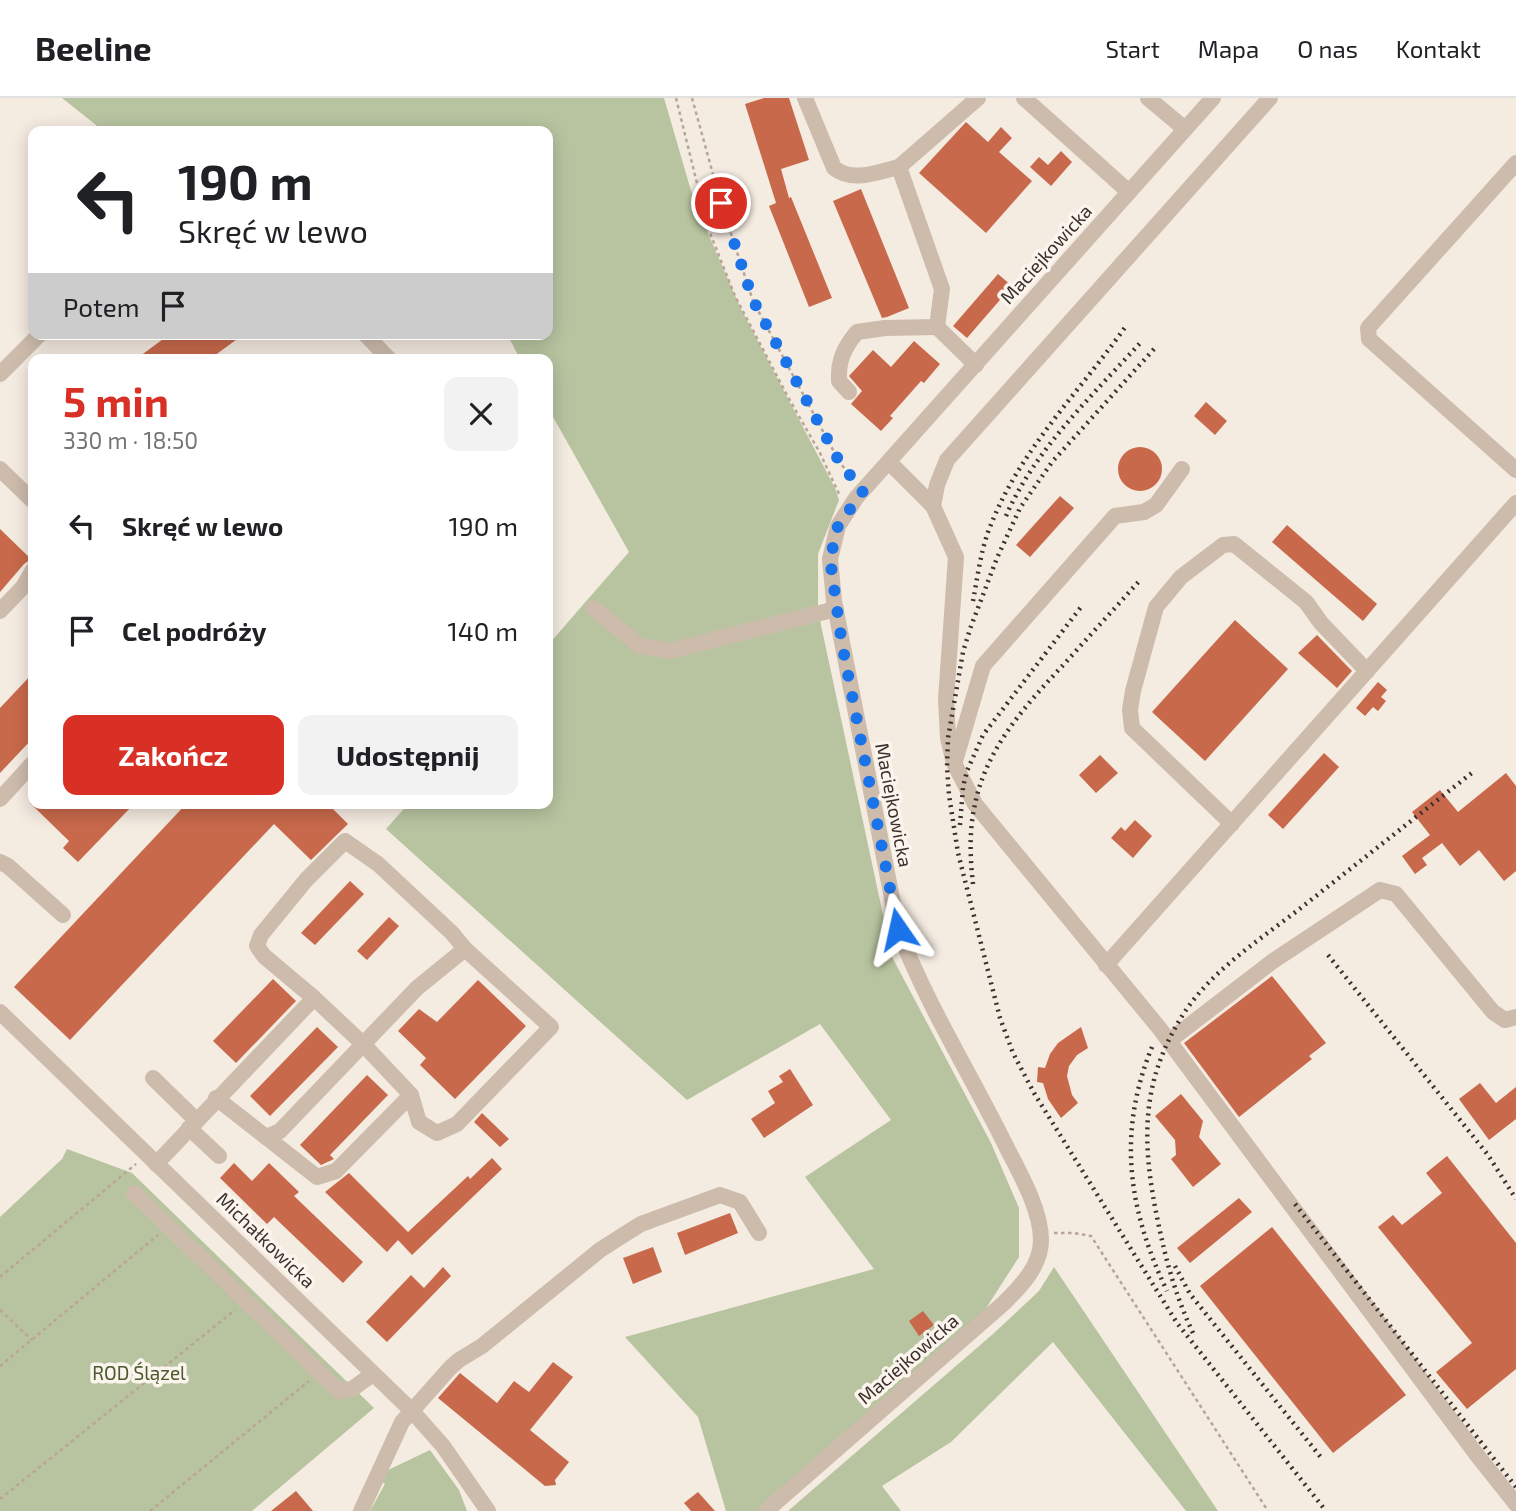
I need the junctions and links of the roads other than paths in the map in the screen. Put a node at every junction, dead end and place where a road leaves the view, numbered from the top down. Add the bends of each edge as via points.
1 (805, 98) edge
2 (978, 98) edge
3 (1024, 98) edge
4 (1149, 98) edge
5 (1213, 98) edge
6 (1270, 98) edge
7 (1185, 129) junction
8 (1516, 163) edge
9 (899, 167) junction
10 (1129, 192) junction
11 (937, 327) junction
12 (34, 340) edge
13 (371, 340) edge
14 (384, 354) edge
15 (976, 365) junction
16 (0, 374) edge
17 (849, 392) dead end
18 (889, 462) junction
19 (0, 469) edge
20 (1182, 469) dead end
21 (1516, 470) edge
22 (28, 496) edge
23 (1516, 503) edge
24 (933, 506) junction
25 (28, 578) edge
26 (593, 608) dead end
27 (836, 609) junction
28 (0, 611) edge
29 (1367, 671) junction
30 (954, 763) junction
31 (28, 768) edge
32 (0, 799) edge
33 (1231, 824) junction
34 (0, 862) edge
35 (63, 915) dead end
36 (465, 949) junction
37 (1106, 965) junction
38 (314, 998) junction
39 (0, 1012) edge
40 (1516, 1017) edge
41 (1169, 1041) junction
42 (363, 1044) junction
43 (153, 1078) dead end
44 (411, 1095) junction
45 (216, 1098) junction
46 (192, 1124) junction
47 (266, 1137) junction
48 (219, 1156) dead end
49 (151, 1160) junction
50 (134, 1193) dead end
51 (758, 1233) dead end
52 (373, 1374) junction
53 (412, 1412) junction
54 (1516, 1504) edge
55 (361, 1511) edge
56 (488, 1511) edge
57 (766, 1511) edge

1 - 9 street via 834,168 843,175 857,177
2 - 9 street
3 - 10 street
4 - 7 street
5 - 7 street, Maciejkowicka
6 - 24 street via 947,460
7 - 10 street, Maciejkowicka
8 - 21 street via 1368,328 1369,339
9 - 11 street via 942,289
10 - 15 street, Maciejkowicka
11 - 15 street
11 - 17 street via 857,332 845,346 839,365 839,381
12 - 16 street
13 - 14 street
15 - 18 street, Maciejkowicka
18 - 24 street
18 - 27 street, Maciejkowicka via 838,526 830,559
19 - 22 street
20 - 30 street via 1156,505 1144,512 1115,516 983,666
23 - 29 street
24 - 30 street via 956,557 946,699
25 - 28 street
26 - 27 street via 640,646 669,651
27 - 57 street, Maciejkowicka via 898,929 916,976 1028,1190 1041,1247 1030,1274 1004,1303
29 - 33 street
29 - 33 street via 1306,602 1234,544 1223,545 1181,577 1156,607 1133,691 1132,728
30 - 37 street via 975,804
31 - 32 street
33 - 37 street
34 - 35 street
36 - 38 street via 378,864 345,841 306,880 257,946
36 - 42 street via 417,988
36 - 44 street via 551,1027 457,1124 437,1133 419,1122
37 - 41 street
38 - 42 street
38 - 45 street
39 - 49 street, Michałkowicka
40 - 41 street via 1505,1020 1493,1012 1396,894 1380,890 1273,961
41 - 54 street
42 - 44 street
42 - 47 street via 280,1132
43 - 46 street
44 - 47 street via 336,1171 317,1177
45 - 46 street
45 - 47 street
46 - 48 street
46 - 49 street
49 - 52 street, Michałkowicka
50 - 52 street via 339,1391 352,1390
51 - 53 street via 740,1202 720,1195 641,1224 600,1250 459,1360
52 - 53 street, Michałkowicka
53 - 55 street via 398,1429
53 - 56 street, Michałkowicka via 443,1446

